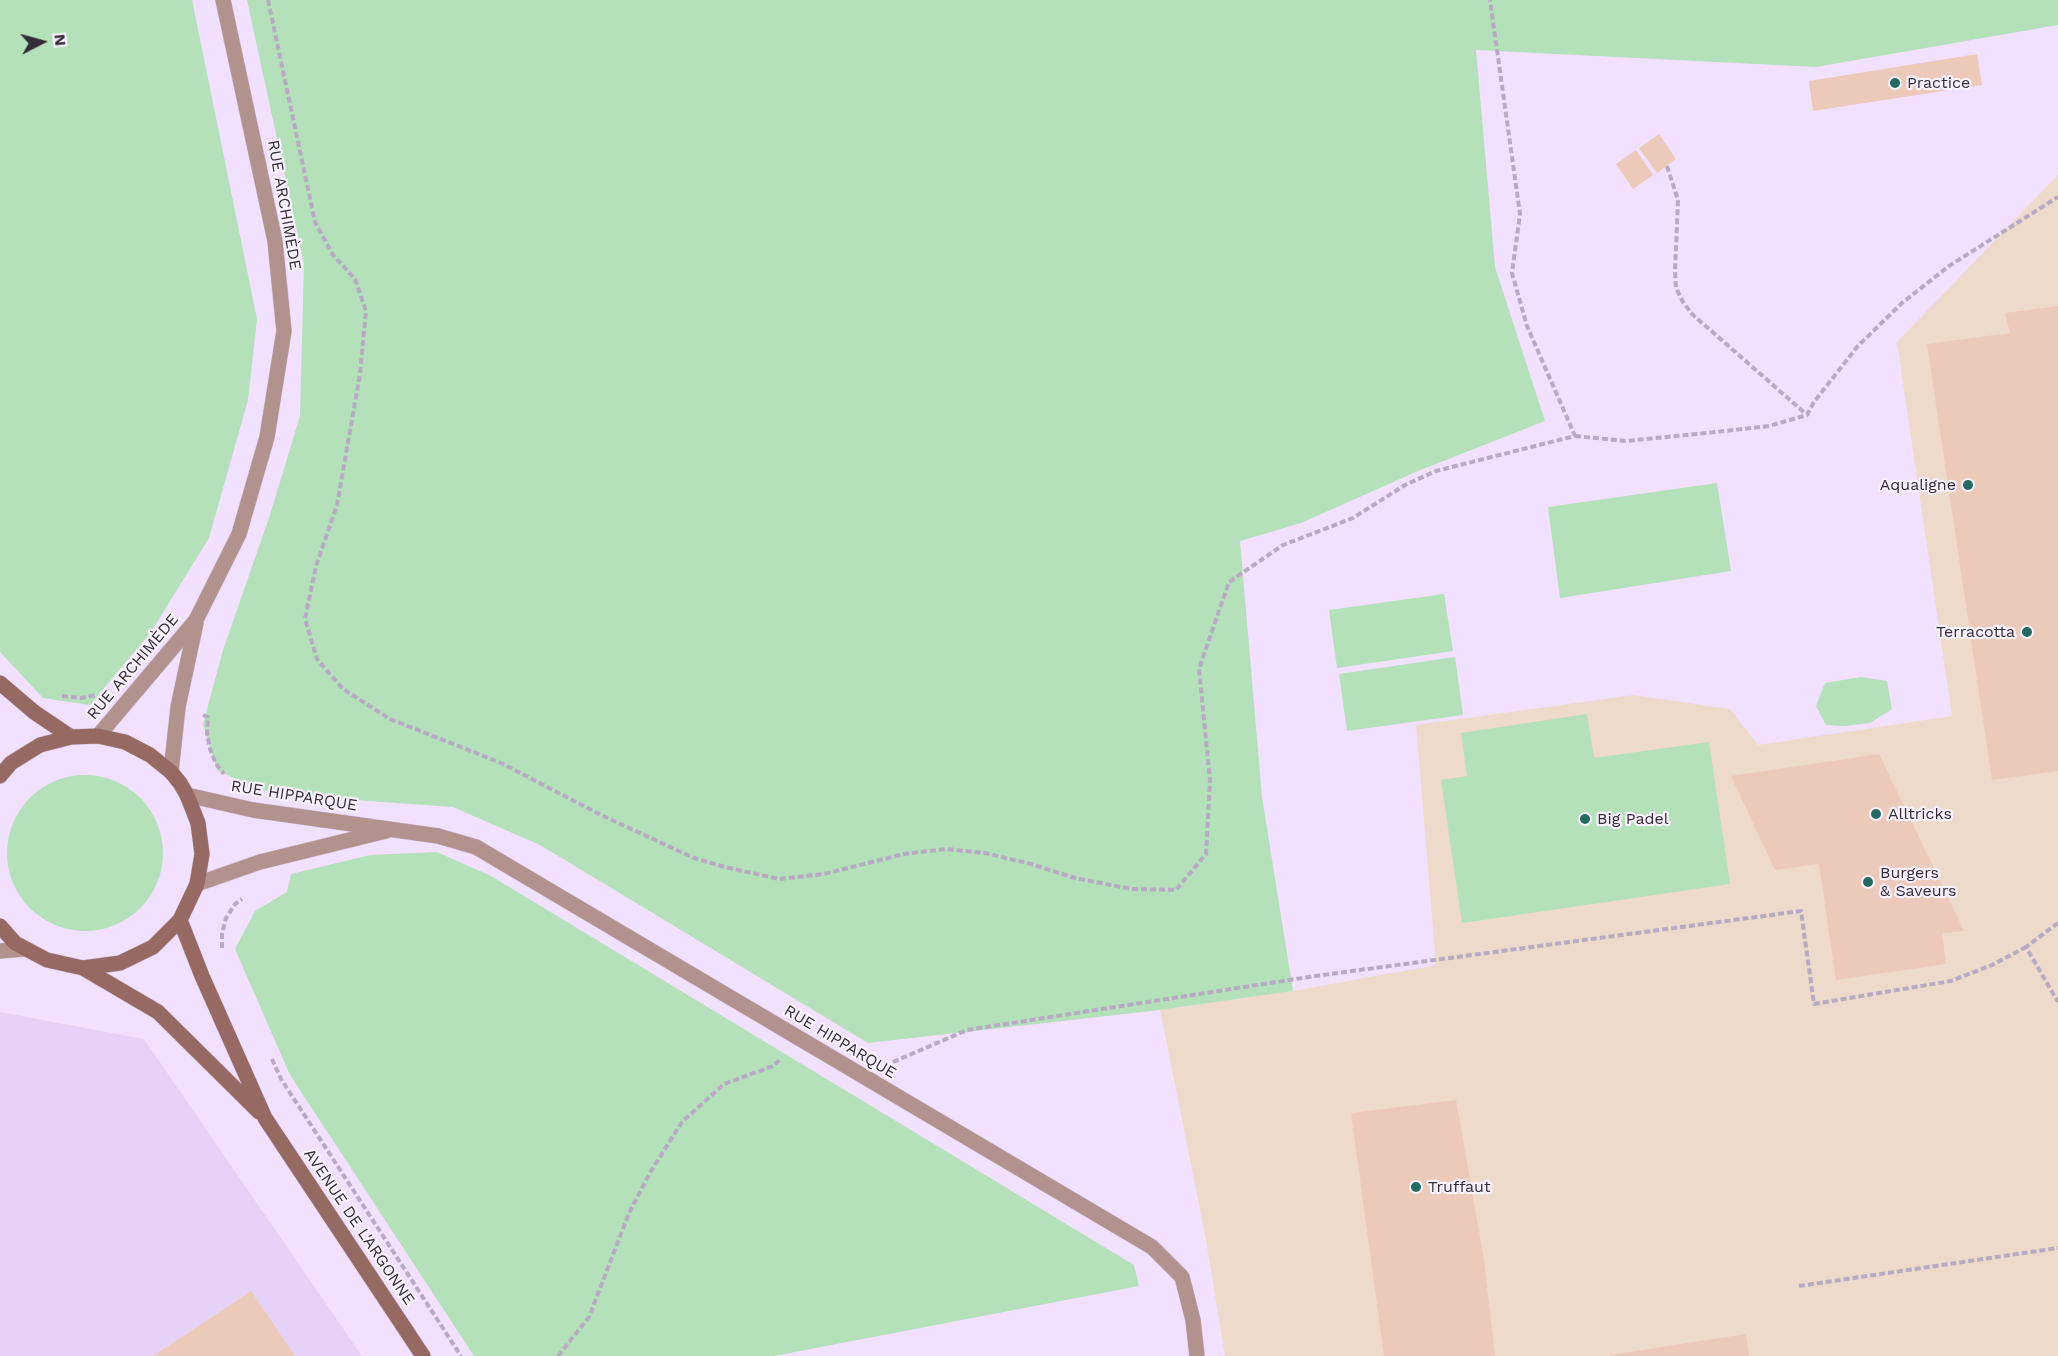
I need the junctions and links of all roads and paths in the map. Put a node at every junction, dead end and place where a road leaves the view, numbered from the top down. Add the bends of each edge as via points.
1 (224, 0) edge
2 (268, 0) edge
3 (1490, 0) edge
4 (1666, 166) dead end
5 (2058, 197) edge
6 (1806, 415) junction
7 (1575, 436) junction
8 (196, 620) junction
9 (0, 683) edge
10 (103, 693) dead end
11 (56, 694) dead end
12 (196, 712) dead end
13 (98, 736) junction
14 (71, 737) junction
15 (171, 772) junction
16 (0, 776) edge
17 (226, 776) dead end
18 (187, 795) junction
19 (395, 829) junction
20 (197, 884) junction
21 (248, 894) dead end
22 (180, 920) junction
23 (2058, 923) edge
24 (0, 926) edge
25 (2026, 946) junction
26 (24, 949) junction
27 (0, 951) edge
28 (225, 956) dead end
29 (83, 968) junction
30 (2058, 1002) edge
31 (803, 1041) junction
32 (272, 1058) dead end
33 (877, 1084) junction
34 (265, 1118) junction
35 (2058, 1248) edge
36 (1800, 1286) dead end
37 (423, 1356) edge
38 (461, 1356) edge
39 (558, 1356) edge
40 (1197, 1356) edge

1 - 8 street, RUE ARCHIMÈDE via 275,241 284,331 267,437 239,534
2 - 7 path via 315,222 333,255 355,279 366,311 360,374 337,505 316,566 305,619 317,659 343,689 390,719 501,763 694,858 778,879 825,874 946,849 984,853 1132,889 1176,890 1206,854 1210,780 1199,669 1230,582 1283,545 1353,518 1405,485 1436,471
3 - 7 path via 1520,214 1512,273 1527,326
4 - 6 path via 1678,200 1675,272 1676,288 1683,302
5 - 6 path via 1949,266 1902,303 1857,347
6 - 7 path via 1769,426 1626,441
8 - 13 street, RUE ARCHIMÈDE
8 - 15 street, RUE ARCHIMÈDE via 178,707
9 - 14 main road
10 - 11 path via 81,698
12 - 17 path via 208,717 210,749
13 - 14 main road
13 - 15 main road via 125,742 150,754
14 - 16 main road via 40,745
15 - 18 main road
18 - 19 street, RUE HIPPARQUE via 253,810
18 - 20 main road via 198,823 202,854
19 - 20 street, RUE HIPPARQUE via 260,862
19 - 31 street, RUE HIPPARQUE via 476,847
20 - 22 main road
21 - 28 path via 226,918 222,933
22 - 29 main road via 153,947 120,963
22 - 34 main road, AVENUE DE L'ARGONNE
23 - 25 path
24 - 26 main road
25 - 30 path
25 - 33 path via 1951,981 1814,1004 1801,911 1315,976 968,1030 891,1062
26 - 27 street
26 - 29 main road via 47,960
29 - 34 main road, AVENUE DE L'ARGONNE via 159,1012
31 - 33 street, RUE HIPPARQUE
31 - 39 path via 773,1066 724,1084 682,1122 629,1213 589,1317
32 - 38 path via 288,1089
33 - 40 street, RUE HIPPARQUE via 1152,1247 1182,1276
34 - 37 main road, AVENUE DE L'ARGONNE
35 - 36 path

